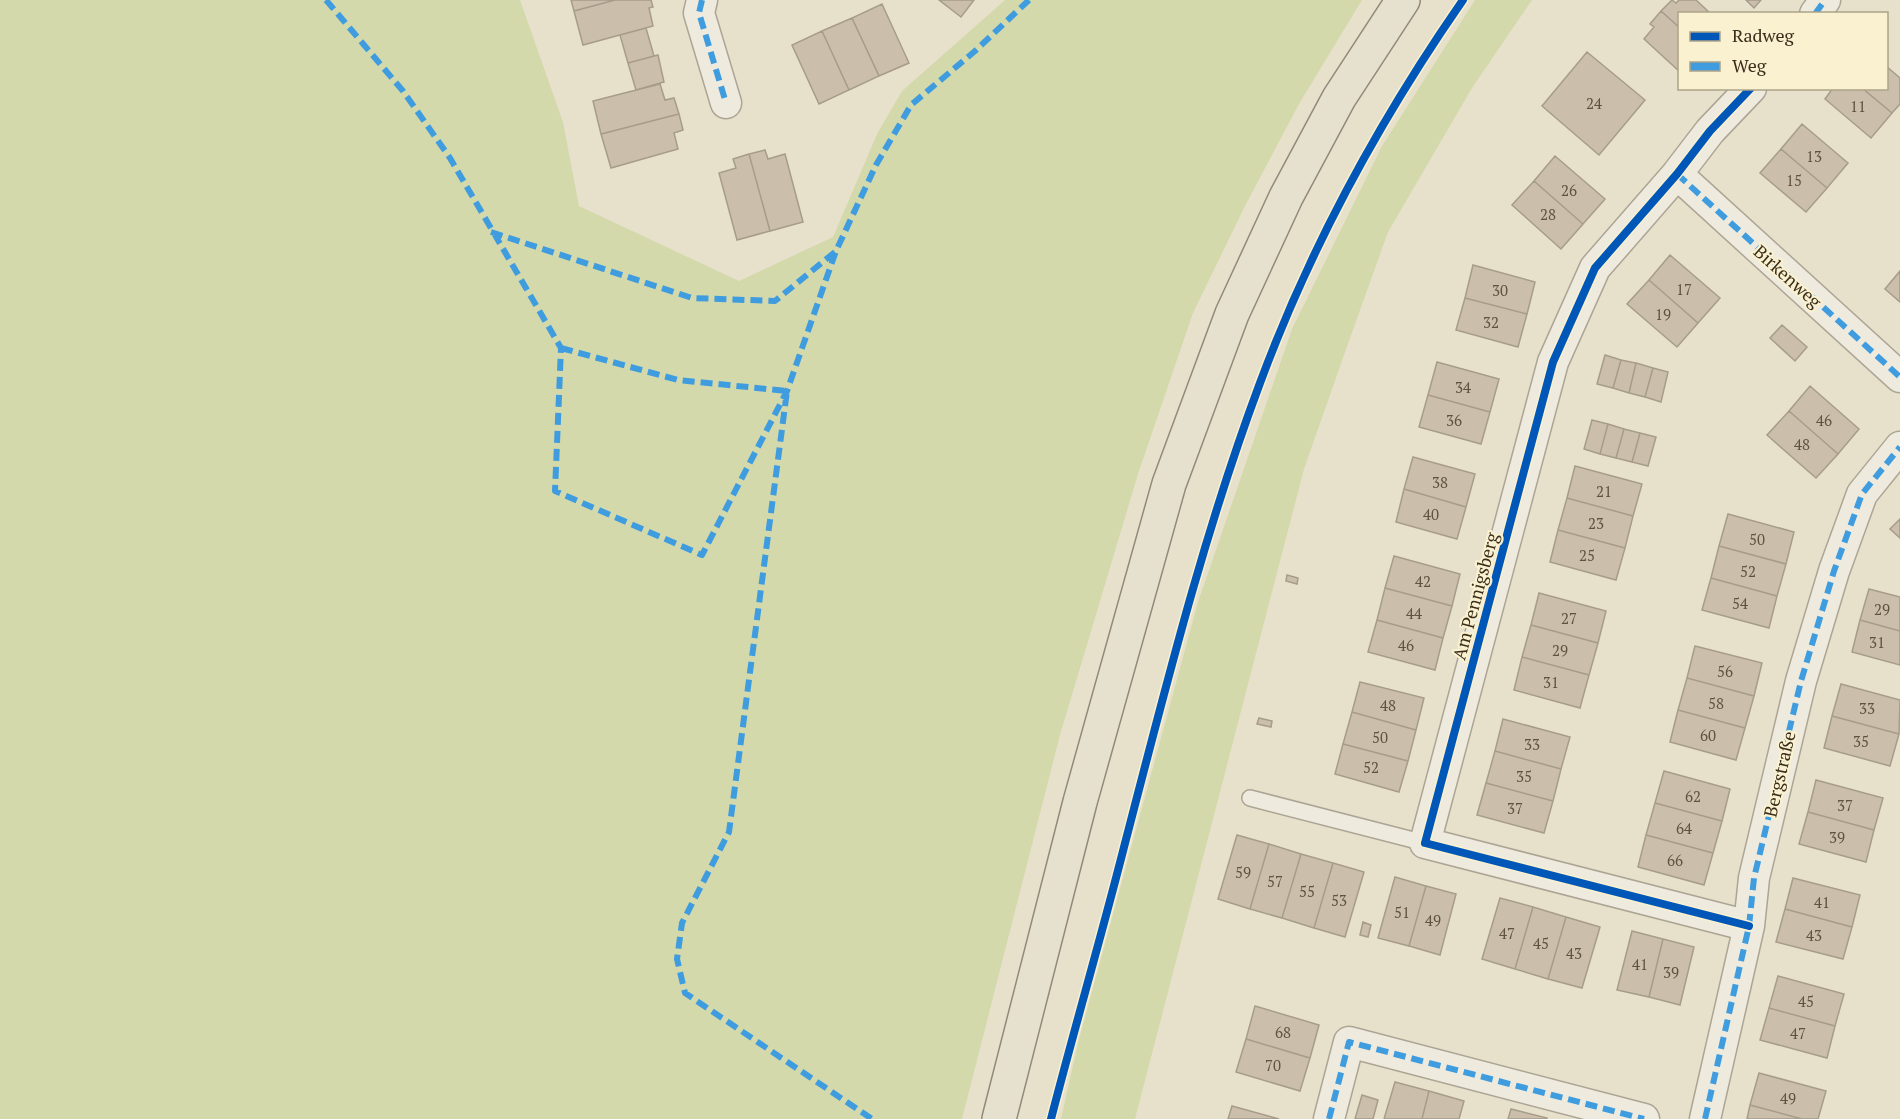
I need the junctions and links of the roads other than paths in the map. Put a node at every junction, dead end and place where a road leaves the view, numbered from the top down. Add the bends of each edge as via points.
1 (702, 0) edge
2 (1403, 0) edge
3 (1748, 90) edge
4 (726, 103) dead end
5 (1677, 174) junction
6 (1900, 377) edge
7 (1900, 447) edge
8 (1250, 798) dead end
9 (1425, 843) junction
10 (1749, 926) junction
11 (999, 1119) edge
12 (1329, 1119) edge
13 (1644, 1119) edge
14 (1706, 1119) edge

1 - 4 street via 699,14
2 - 11 main road via 1339,98 1286,197 1232,314 1169,484 1080,802
3 - 5 street, Am Pennigsberg
5 - 6 street, Birkenweg
5 - 9 street, Am Pennigsberg via 1595,268 1552,362
7 - 10 street, Bergstraße via 1862,494 1834,571 1801,681 1756,867
8 - 9 lane
9 - 10 street
10 - 14 street, Bergstraße
12 - 13 street via 1349,1042

